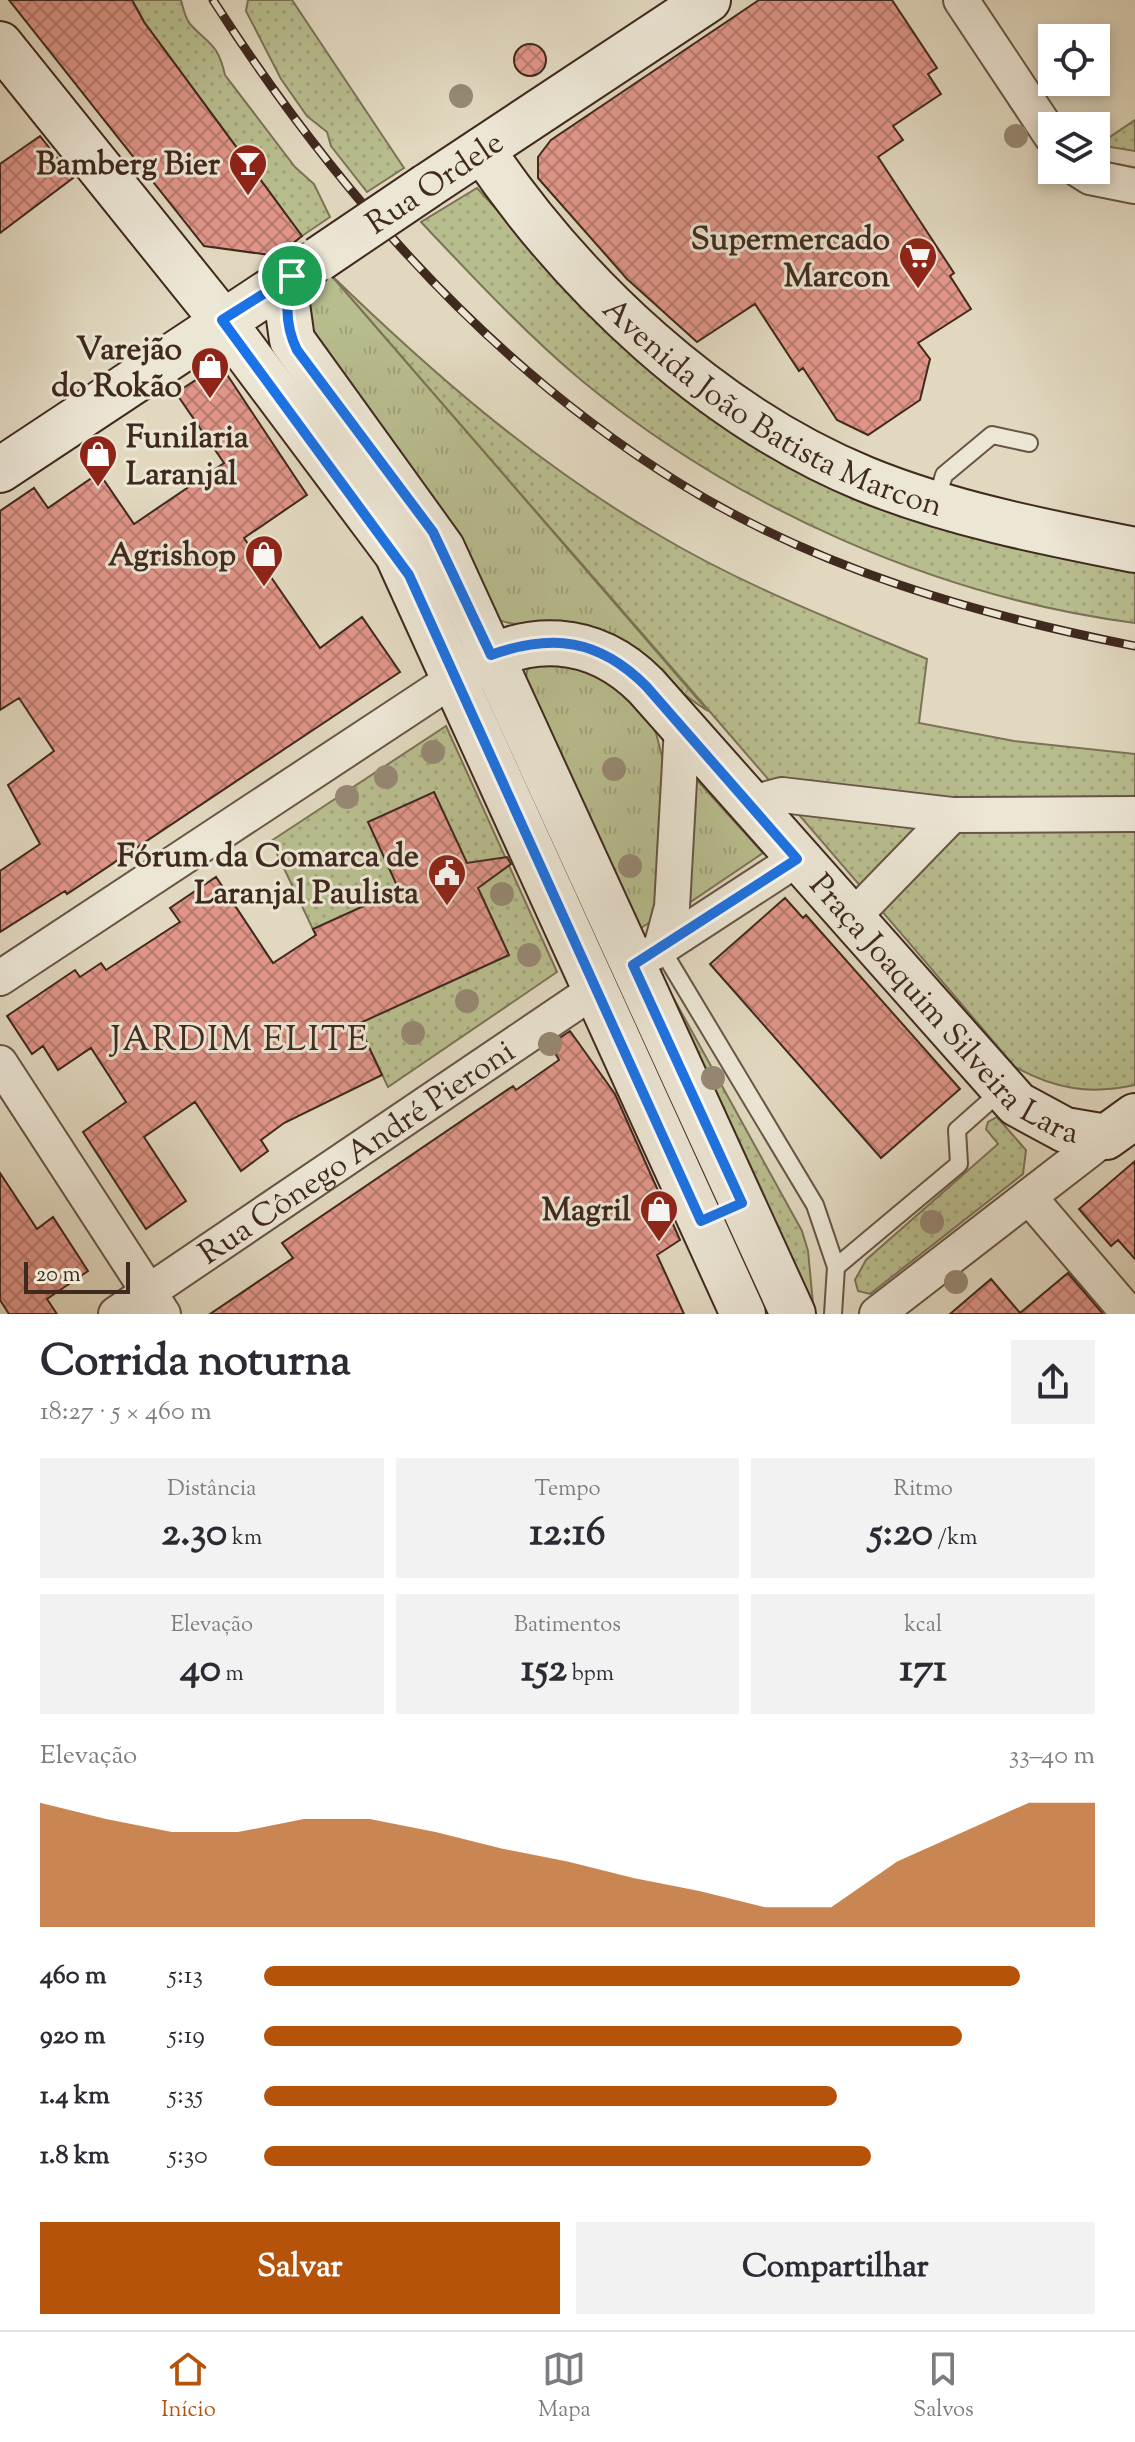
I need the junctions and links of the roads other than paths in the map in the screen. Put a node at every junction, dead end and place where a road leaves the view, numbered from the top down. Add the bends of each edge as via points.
1 (708, 0) edge
2 (961, 0) edge
3 (0, 44) edge
4 (1038, 116) edge
5 (482, 150) junction
6 (1110, 181) edge
7 (1135, 186) edge
8 (306, 268) junction
9 (222, 320) junction
10 (1029, 443) dead end
11 (0, 470) edge
12 (935, 503) junction
13 (415, 543) junction
14 (1135, 550) edge
15 (491, 655) junction
16 (455, 678) junction
17 (682, 727) junction
18 (749, 804) junction
19 (1135, 814) edge
20 (952, 815) junction
21 (797, 859) junction
22 (851, 919) junction
23 (647, 956) junction
24 (0, 978) edge
25 (596, 989) junction
26 (0, 1063) edge
27 (1003, 1090) junction
28 (1121, 1127) edge
29 (1029, 1197) junction
30 (742, 1203) junction
31 (701, 1221) junction
32 (836, 1267) junction
33 (156, 1303) edge
34 (116, 1314) edge
35 (743, 1314) edge
36 (793, 1314) edge
37 (833, 1314) edge
38 (877, 1314) edge
39 (1129, 1314) edge

1 - 5 main road, Rua Ordele
2 - 4 street
3 - 9 main road
5 - 8 main road, Rua Ordele, bridge
5 - 12 main road, Avenida João Batista Marcon via 578,271 669,356 814,455
6 - 7 street
8 - 9 main road, Rua Ordele
8 - 13 main road via 288,293 288,328
9 - 11 main road, Rua Ordele
9 - 13 main road
10 - 12 lane via 992,435 944,475
12 - 14 main road, Avenida João Batista Marcon
13 - 15 main road
13 - 16 main road
15 - 16 main road, Praça Joaquim Silveira Lara
15 - 17 main road, Praça Joaquim Silveira Lara via 544,641 592,649 633,673
15 - 23 main road
16 - 24 street
16 - 25 main road
17 - 18 main road, Praça Joaquim Silveira Lara
17 - 23 street via 672,907
18 - 20 street via 782,795
18 - 21 main road, Praça Joaquim Silveira Lara
19 - 20 street
20 - 22 street
21 - 22 main road, Praça Joaquim Silveira Lara
21 - 23 street, Praça Joaquim Silveira Lara
22 - 27 main road, Praça Joaquim Silveira Lara
23 - 30 main road
23 - 32 lane via 815,1205
25 - 31 main road
25 - 33 street, Rua Cônego André Pieroni
26 - 33 street
27 - 28 main road, Praça Joaquim Silveira Lara via 1042,1120 1065,1130
27 - 32 lane via 957,1130 959,1164
28 - 29 street
29 - 38 street
29 - 39 street
30 - 31 main road
30 - 36 main road
31 - 35 main road
32 - 37 lane
33 - 34 street, Rua Cônego André Pieroni

